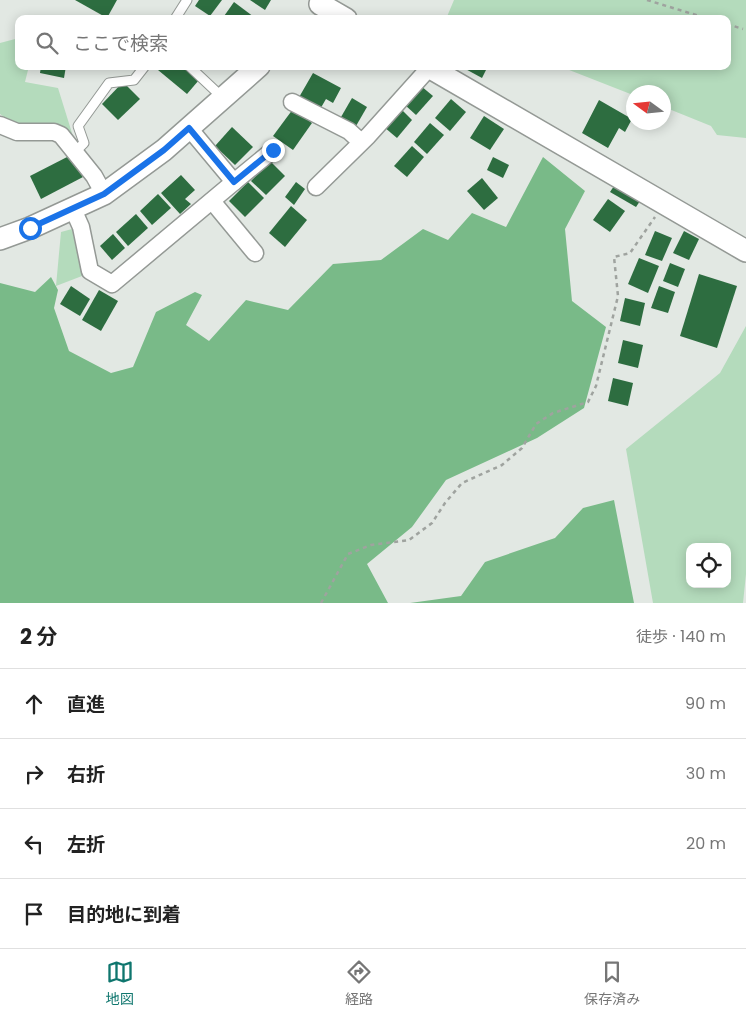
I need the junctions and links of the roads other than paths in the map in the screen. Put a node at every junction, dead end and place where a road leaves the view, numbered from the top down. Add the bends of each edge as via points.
1 (187, 0) edge
2 (316, 6) edge
3 (178, 15) edge
4 (337, 15) edge
5 (142, 70) edge
6 (193, 70) edge
7 (254, 70) edge
8 (425, 70) edge
9 (433, 70) edge
10 (223, 98) junction
11 (292, 102) dead end
12 (0, 125) edge
13 (189, 128) junction
14 (361, 142) junction
15 (273, 150) dead end
16 (76, 152) junction
17 (234, 182) junction
18 (316, 187) dead end
19 (104, 194) junction
20 (212, 200) junction
21 (73, 209) junction
22 (0, 239) edge
23 (746, 251) edge
24 (255, 253) dead end

1 - 3 lane
2 - 4 street
5 - 16 lane via 134,80 109,83 78,126 84,143
6 - 10 lane
7 - 10 street
8 - 14 street
9 - 23 street
10 - 13 street
11 - 14 street via 349,132
12 - 16 street via 17,132 54,132
13 - 17 street
13 - 19 street
14 - 18 street
15 - 17 street
16 - 19 street
17 - 20 street
19 - 21 street
20 - 21 street via 112,284 90,271 81,227
20 - 24 street
21 - 22 street

